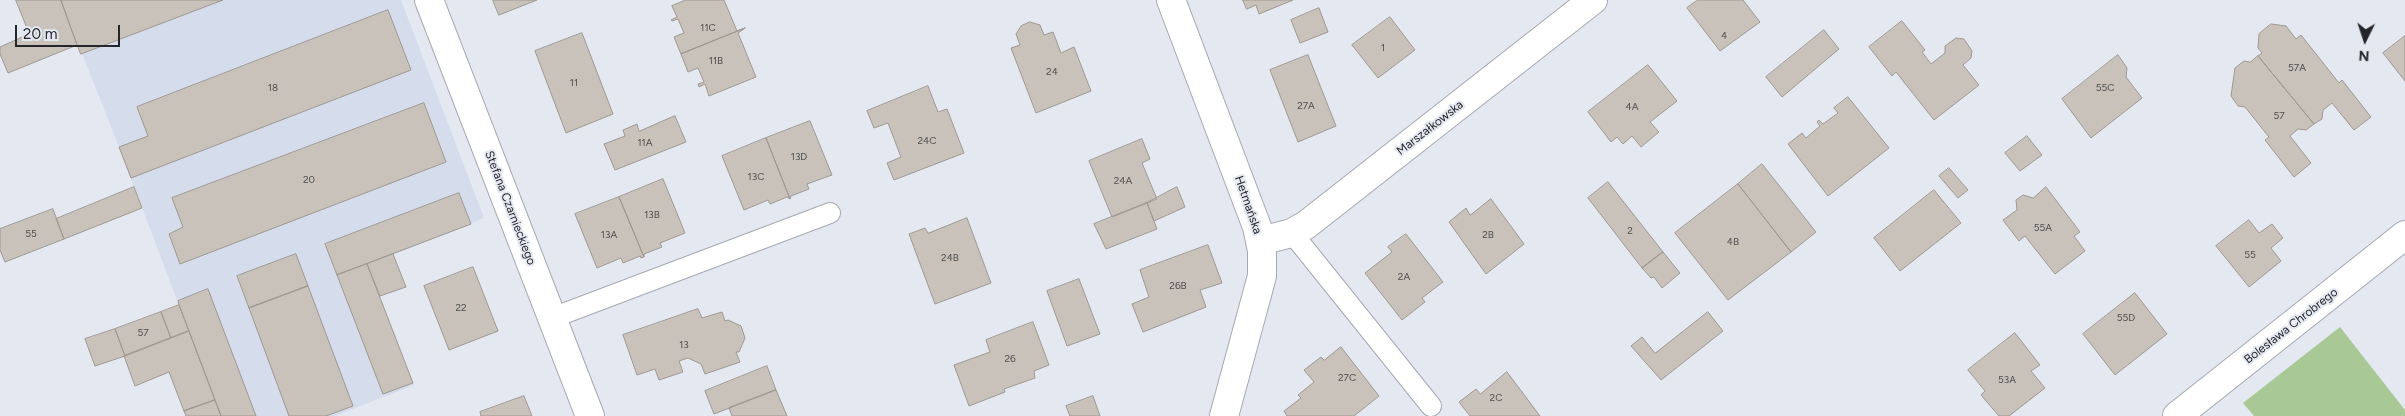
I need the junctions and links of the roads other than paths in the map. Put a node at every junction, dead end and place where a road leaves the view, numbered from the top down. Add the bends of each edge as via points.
1 (429, 0) edge
2 (1171, 0) edge
3 (1593, 0) edge
4 (830, 213) dead end
5 (1292, 233) junction
6 (2405, 235) edge
7 (1260, 240) junction
8 (552, 318) junction
9 (1431, 406) dead end
10 (590, 416) edge
11 (1224, 416) edge
12 (2177, 416) edge

1 - 8 street, Stefana Czarnieckiego
2 - 7 street, Hetmańska
3 - 5 street, Marszałkowska
4 - 8 lane
5 - 7 street, Marszałkowska
5 - 9 lane
6 - 12 street, Bolesława Chrobrego
7 - 11 street, Hetmańska via 1262,276
8 - 10 street, Stefana Czarnieckiego

